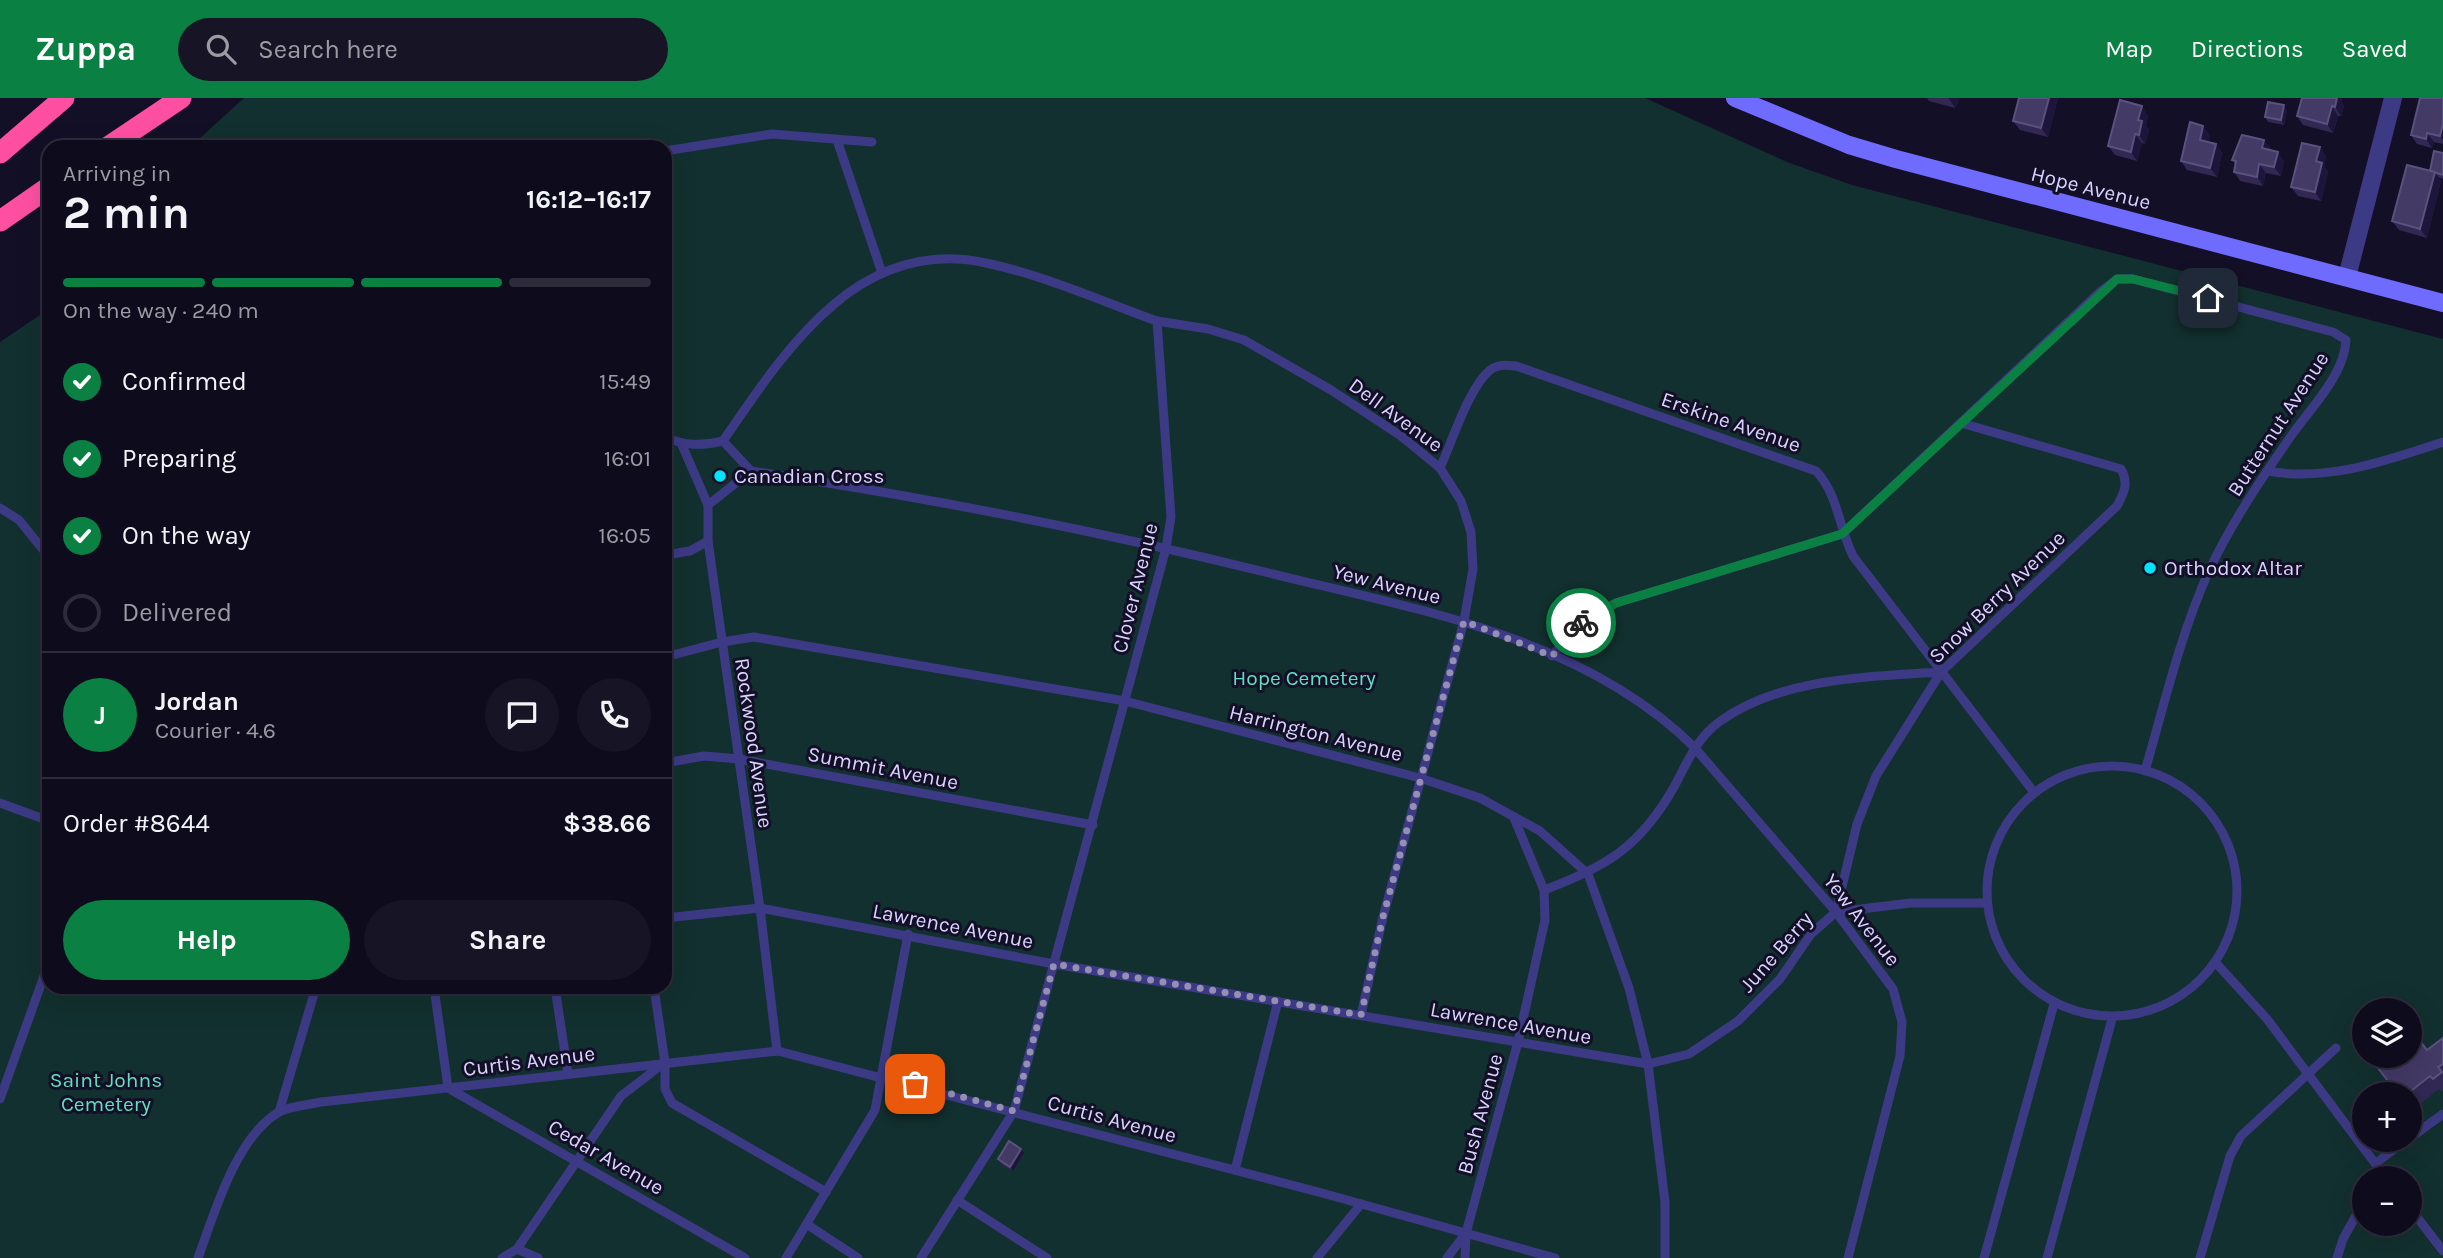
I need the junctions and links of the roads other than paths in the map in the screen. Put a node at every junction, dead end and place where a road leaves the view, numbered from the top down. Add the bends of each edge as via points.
1 (64, 98) edge
2 (181, 98) edge
3 (1735, 98) edge
4 (2393, 98) edge
5 (118, 140) edge
6 (837, 140) junction
7 (872, 142) dead end
8 (672, 150) edge
9 (0, 153) edge
10 (42, 192) edge
11 (0, 220) edge
12 (882, 273) junction
13 (2347, 277) junction
14 (2443, 303) edge
15 (1157, 321) junction
16 (1961, 423) junction
17 (672, 441) edge
18 (723, 441) junction
19 (2443, 442) edge
20 (682, 445) junction
21 (1440, 468) junction
22 (751, 471) junction
23 (2267, 471) junction
24 (708, 505) junction
25 (0, 508) edge
26 (1842, 534) junction
27 (708, 541) junction
28 (42, 548) edge
29 (1167, 548) junction
30 (672, 554) edge
31 (1464, 621) junction
32 (722, 642) junction
33 (672, 655) edge
34 (1552, 656) junction
35 (1941, 672) junction
36 (1125, 701) junction
37 (1694, 747) junction
38 (739, 759) junction
39 (672, 762) edge
40 (2146, 771) junction
41 (1420, 778) junction
42 (2033, 790) junction
43 (0, 803) edge
44 (1513, 816) junction
45 (42, 818) edge
46 (1093, 825) junction
47 (1588, 874) junction
48 (1544, 890) junction
49 (1987, 904) junction
50 (761, 908) junction
51 (1836, 912) junction
52 (672, 917) edge
53 (908, 934) junction
54 (2216, 963) junction
55 (1054, 964) junction
56 (42, 982) edge
57 (314, 994) edge
58 (435, 994) edge
59 (556, 994) edge
60 (654, 994) edge
61 (1278, 1001) junction
62 (2054, 1004) junction
63 (1361, 1015) junction
64 (2112, 1019) junction
65 (1518, 1042) junction
66 (2336, 1048) dead end
67 (777, 1051) junction
68 (665, 1063) junction
69 (1648, 1064) junction
70 (2309, 1072) junction
71 (568, 1074) junction
72 (882, 1076) junction
73 (448, 1088) junction
74 (0, 1099) edge
75 (1014, 1111) junction
76 (279, 1112) junction
77 (2443, 1114) edge
78 (2422, 1129) edge
79 (2391, 1152) edge
80 (577, 1160) junction
81 (2376, 1163) junction
82 (2378, 1166) edge
83 (1235, 1170) junction
84 (826, 1192) junction
85 (957, 1200) junction
86 (1361, 1204) junction
87 (2352, 1223) edge
88 (2422, 1224) edge
89 (808, 1225) junction
90 (1466, 1233) junction
91 (517, 1249) junction
92 (2443, 1251) edge
93 (198, 1258) edge
94 (502, 1258) edge
95 (538, 1258) edge
96 (745, 1258) edge
97 (786, 1258) edge
98 (858, 1258) edge
99 (921, 1258) edge
100 (1047, 1258) edge
101 (1317, 1258) edge
102 (1447, 1258) edge
103 (1465, 1258) edge
104 (1555, 1258) edge
105 (1664, 1258) edge
106 (1847, 1258) edge
107 (1984, 1258) edge
108 (2047, 1258) edge
109 (2200, 1258) edge
110 (2337, 1258) edge

1 - 9 highway
2 - 5 highway
3 - 13 main road, Hope Avenue via 1849,145 1909,163
4 - 13 street
6 - 7 lane
6 - 8 lane via 772,134
6 - 12 lane
10 - 11 highway
12 - 15 lane via 945,258 984,262
12 - 18 lane via 820,315 778,361
13 - 14 main road, Hope Avenue
15 - 21 lane, Dell Avenue via 1244,340 1331,390
15 - 29 lane, Clover Avenue via 1171,517
16 - 23 lane, Butternut Avenue via 2101,290 2117,279 2133,279 2333,332 2346,340 2346,352 2334,374
16 - 26 lane, Butternut Avenue
16 - 35 lane, Snow Berry Avenue via 2121,469 2126,477 2125,493 2117,506
17 - 20 lane
18 - 20 lane
18 - 22 lane
19 - 23 lane via 2318,476
20 - 24 lane, Rockwood Avenue
21 - 26 lane, Erskine Avenue via 1490,370 1503,364 1516,366 1816,471 1827,483
21 - 31 lane, Dell Avenue via 1461,501 1471,532 1473,569
22 - 24 lane
22 - 29 lane, Yew Avenue
23 - 40 lane, Butternut Avenue via 2209,572 2190,619
24 - 27 lane, Rockwood Avenue
25 - 28 lane via 19,520
26 - 34 lane, Butternut Avenue via 1616,603 1588,617
26 - 35 lane, Erskine Avenue via 1853,556
27 - 30 lane
27 - 32 lane, Rockwood Avenue
29 - 31 lane, Yew Avenue
29 - 36 lane, Clover Avenue
31 - 34 lane, Yew Avenue
31 - 41 lane, Dell Avenue
32 - 33 lane, Harrington Avenue
32 - 36 lane, Harrington Avenue via 754,637
32 - 38 lane, Rockwood Avenue
34 - 37 lane, Yew Avenue via 1637,700
35 - 37 lane via 1837,681 1786,692 1754,702 1718,723
35 - 42 lane, Erskine Avenue
35 - 51 lane, Snow Berry Avenue via 1876,776 1857,824
36 - 41 lane, Harrington Avenue
36 - 46 lane, Clover Avenue
37 - 47 lane via 1657,814 1632,844
37 - 51 lane, Yew Avenue
38 - 39 lane, Summit Avenue via 704,757
38 - 46 lane, Summit Avenue
38 - 50 lane, Rockwood Avenue
40 - 42 lane via 2101,766 2081,769
40 - 54 lane via 2192,794 2228,840 2238,874 2238,906 2231,934
41 - 44 lane, Harrington Avenue via 1480,798
41 - 63 lane, Dell Avenue
42 - 49 lane via 2016,807 1995,849
43 - 45 lane
44 - 47 lane, Harrington Avenue via 1540,831
44 - 48 lane, Bush Avenue
46 - 55 lane, Clover Avenue
47 - 48 lane
47 - 69 lane, Harrington Avenue via 1629,988
48 - 65 lane, Bush Avenue via 1545,920
49 - 51 lane, June Berry via 1911,903
49 - 62 lane via 2013,967 2036,993
50 - 52 lane, Lawrence Avenue
50 - 53 lane, Lawrence Avenue
50 - 67 lane, Rockwood Avenue
51 - 69 lane, June Berry via 1811,934 1780,979 1738,1021 1689,1054
51 - 106 lane, Yew Avenue via 1893,989 1902,1022 1900,1056
53 - 55 lane, Lawrence Avenue
53 - 72 lane
54 - 64 lane via 2195,985 2171,1000
54 - 70 lane
55 - 61 lane, Lawrence Avenue
55 - 75 lane, Clover Avenue
56 - 74 lane
57 - 76 lane
58 - 73 lane
59 - 71 lane
60 - 68 lane
61 - 63 lane, Lawrence Avenue
61 - 83 lane
62 - 64 lane via 2067,1013
62 - 107 lane
63 - 65 lane, Lawrence Avenue
64 - 108 lane
65 - 69 lane, Lawrence Avenue
65 - 90 lane, Bush Avenue
66 - 70 lane
67 - 68 lane, Curtis Avenue
67 - 72 lane, Curtis Avenue
68 - 71 lane, Curtis Avenue
68 - 80 lane via 621,1096
68 - 84 lane via 665,1089 672,1103
69 - 105 lane, Harrington Avenue via 1665,1202
70 - 81 lane
70 - 109 lane via 2235,1145
71 - 73 lane, Curtis Avenue
72 - 75 lane, Curtis Avenue
72 - 84 lane via 875,1110
73 - 76 lane, Curtis Avenue via 321,1102
73 - 80 lane, Cedar Avenue
75 - 83 lane, Curtis Avenue
75 - 85 lane, Clover Avenue
76 - 93 lane via 254,1133 220,1197
77 - 78 lane
79 - 81 lane
80 - 91 lane
80 - 96 lane, Cedar Avenue
81 - 82 lane
83 - 86 lane, Curtis Avenue
84 - 89 lane
85 - 99 lane, Clover Avenue
85 - 100 lane
86 - 90 lane, Curtis Avenue
86 - 101 lane
87 - 110 lane
88 - 92 lane
89 - 97 lane
89 - 98 lane
90 - 102 lane, Bush Avenue
90 - 103 lane
90 - 104 lane, Curtis Avenue
91 - 94 lane
91 - 95 lane

